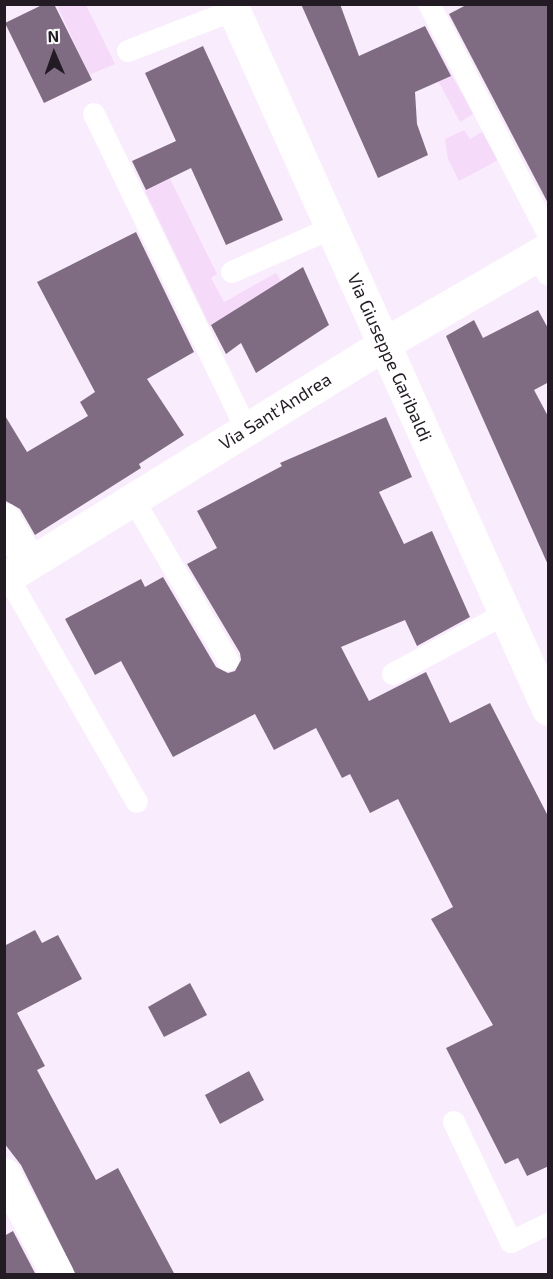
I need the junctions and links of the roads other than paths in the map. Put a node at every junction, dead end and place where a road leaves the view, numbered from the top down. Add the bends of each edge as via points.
1 (429, 4) edge
2 (232, 7) edge
3 (128, 51) dead end
4 (94, 114) dead end
5 (332, 228) junction
6 (546, 253) edge
7 (232, 272) dead end
8 (384, 344) junction
9 (246, 429) junction
10 (133, 500) junction
11 (4, 519) edge
12 (14, 573) edge
13 (505, 614) junction
14 (228, 660) dead end
15 (393, 674) dead end
16 (549, 709) edge
17 (137, 802) dead end
18 (454, 1122) dead end
19 (4, 1174) edge
20 (549, 1224) edge
21 (57, 1275) edge

1 - 6 lane
2 - 3 lane
2 - 5 street, Via Giuseppe Garibaldi
4 - 9 lane
5 - 7 lane
5 - 8 street, Via Giuseppe Garibaldi
6 - 8 street, Via Sant'Andrea
8 - 9 street, Via Sant'Andrea
8 - 13 street, Via Giuseppe Garibaldi
9 - 10 street, Via Sant'Andrea
10 - 12 street, Via Sant'Andrea
10 - 14 lane
11 - 12 street
12 - 17 lane
13 - 15 lane
13 - 16 street, Via Giuseppe Garibaldi
18 - 20 lane via 511,1242
19 - 21 street

